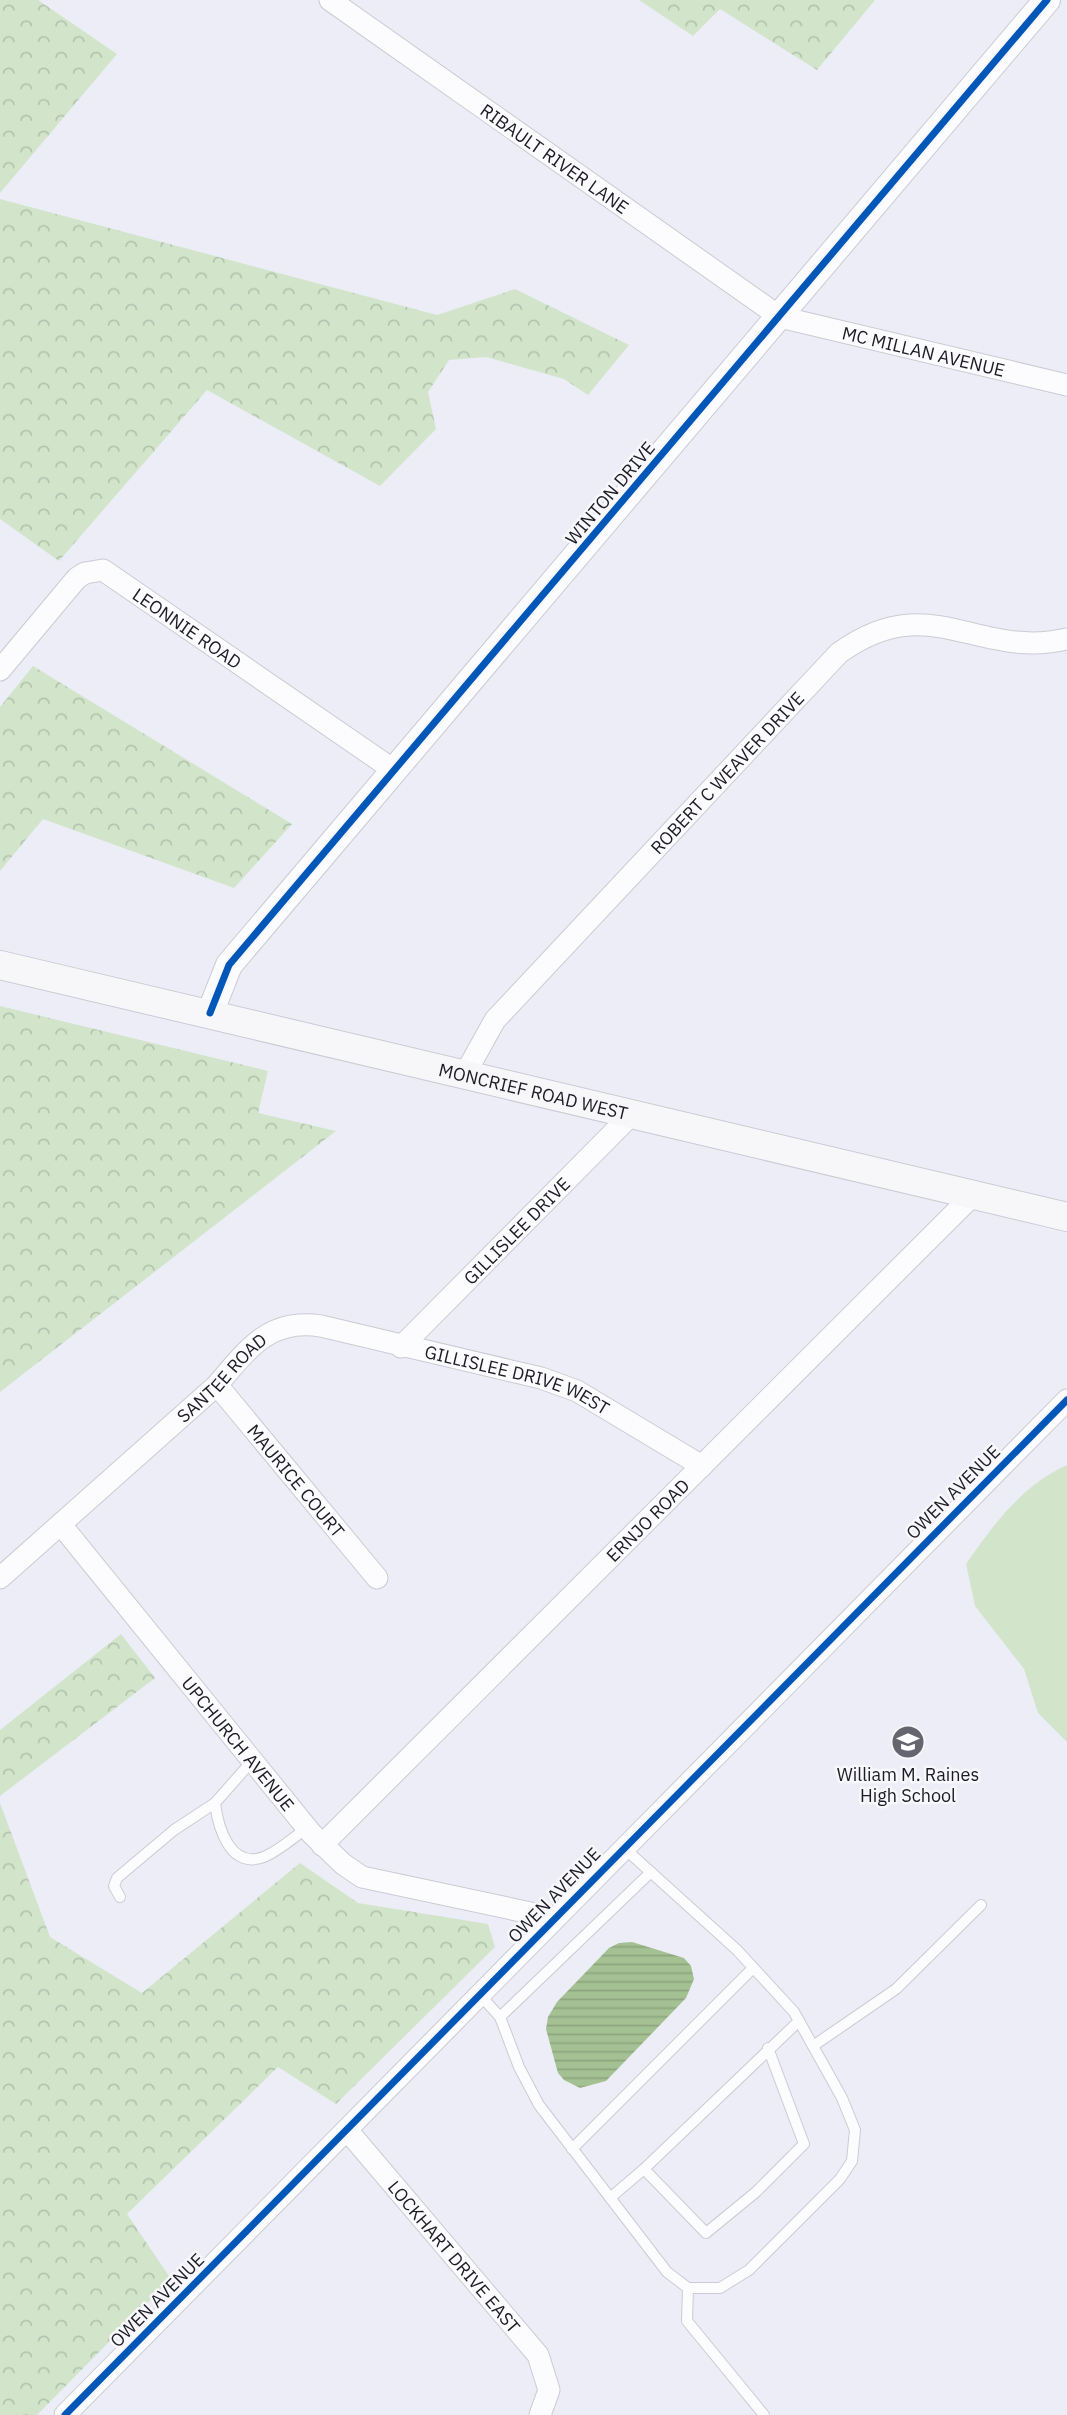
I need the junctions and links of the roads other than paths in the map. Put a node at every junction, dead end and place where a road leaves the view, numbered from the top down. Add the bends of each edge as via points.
1 (330, 0) edge
2 (1028, 0) edge
3 (1046, 0) edge
4 (1017, 35) junction
5 (780, 317) junction
6 (1067, 385) edge
7 (1067, 639) edge
8 (0, 670) edge
9 (395, 771) junction
10 (0, 965) edge
11 (209, 1013) junction
12 (465, 1074) junction
13 (632, 1114) junction
14 (972, 1196) junction
15 (1067, 1217) edge
16 (321, 1326) joint
17 (401, 1347) junction
18 (216, 1385) junction
19 (1067, 1399) edge
20 (702, 1466) junction
21 (62, 1526) junction
22 (0, 1578) edge
23 (377, 1578) dead end
24 (253, 1760) junction
25 (215, 1803) junction
26 (307, 1828) junction
27 (322, 1845) junction
28 (623, 1847) junction
29 (651, 1872) junction
30 (120, 1897) dead end
31 (981, 1905) dead end
32 (554, 1918) junction
33 (753, 1968) junction
34 (480, 1995) junction
35 (500, 2017) junction
36 (799, 2021) junction
37 (813, 2046) junction
38 (768, 2048) junction
39 (347, 2130) junction
40 (572, 2149) junction
41 (644, 2169) junction
42 (610, 2198) junction
43 (688, 2288) junction
44 (65, 2415) edge
45 (540, 2415) edge
46 (764, 2415) edge

1 - 5 street, RIBAULT RIVER LANE
2 - 4 street
3 - 4 street, WINTON DRIVE
4 - 5 street, WINTON DRIVE
5 - 6 street, MC MILLAN AVENUE
5 - 9 street, WINTON DRIVE
7 - 12 street, ROBERT C WEAVER DRIVE via 1024,645 928,623 906,624 861,637 839,653 495,1020
8 - 9 street, LEONNIE ROAD via 77,578 103,570
9 - 11 street, WINTON DRIVE via 229,965
10 - 11 main road, MONCRIEF ROAD WEST
11 - 12 main road, MONCRIEF ROAD WEST
12 - 13 main road, MONCRIEF ROAD WEST
13 - 14 main road, MONCRIEF ROAD WEST
13 - 17 street, GILLISLEE DRIVE
14 - 15 main road, MONCRIEF ROAD WEST
14 - 20 street, ERNJO ROAD
16 - 17 street, GILLISLEE DRIVE WEST
16 - 18 street, SANTEE ROAD via 280,1326 241,1357
17 - 20 street, GILLISLEE DRIVE WEST via 541,1378 578,1391
18 - 21 street, SANTEE ROAD
18 - 23 street, MAURICE COURT
19 - 28 street, OWEN AVENUE
20 - 27 street, ERNJO ROAD
21 - 22 street
21 - 24 street, UPCHURCH AVENUE
24 - 25 lane
24 - 26 street, UPCHURCH AVENUE
25 - 26 lane via 223,1840 234,1852 249,1857 264,1857
25 - 30 lane via 117,1878 114,1886
26 - 27 street, UPCHURCH AVENUE
27 - 32 street, UPCHURCH AVENUE via 362,1877
28 - 29 lane
28 - 32 street, OWEN AVENUE
29 - 33 lane
29 - 35 lane
31 - 37 lane via 895,1989
32 - 34 street, OWEN AVENUE
33 - 36 lane
33 - 40 lane
34 - 35 lane
34 - 39 street, OWEN AVENUE
35 - 40 lane via 539,2105
36 - 37 lane
36 - 38 lane
37 - 43 lane via 855,2130 852,2161 840,2179 748,2270 720,2288
38 - 41 lane
38 - 41 lane via 804,2144 756,2192 706,2232
39 - 44 street, OWEN AVENUE
39 - 45 street, LOCKHART DRIVE EAST via 538,2355 549,2390
40 - 42 lane
41 - 42 lane
42 - 43 lane via 667,2272
43 - 46 lane via 687,2321

